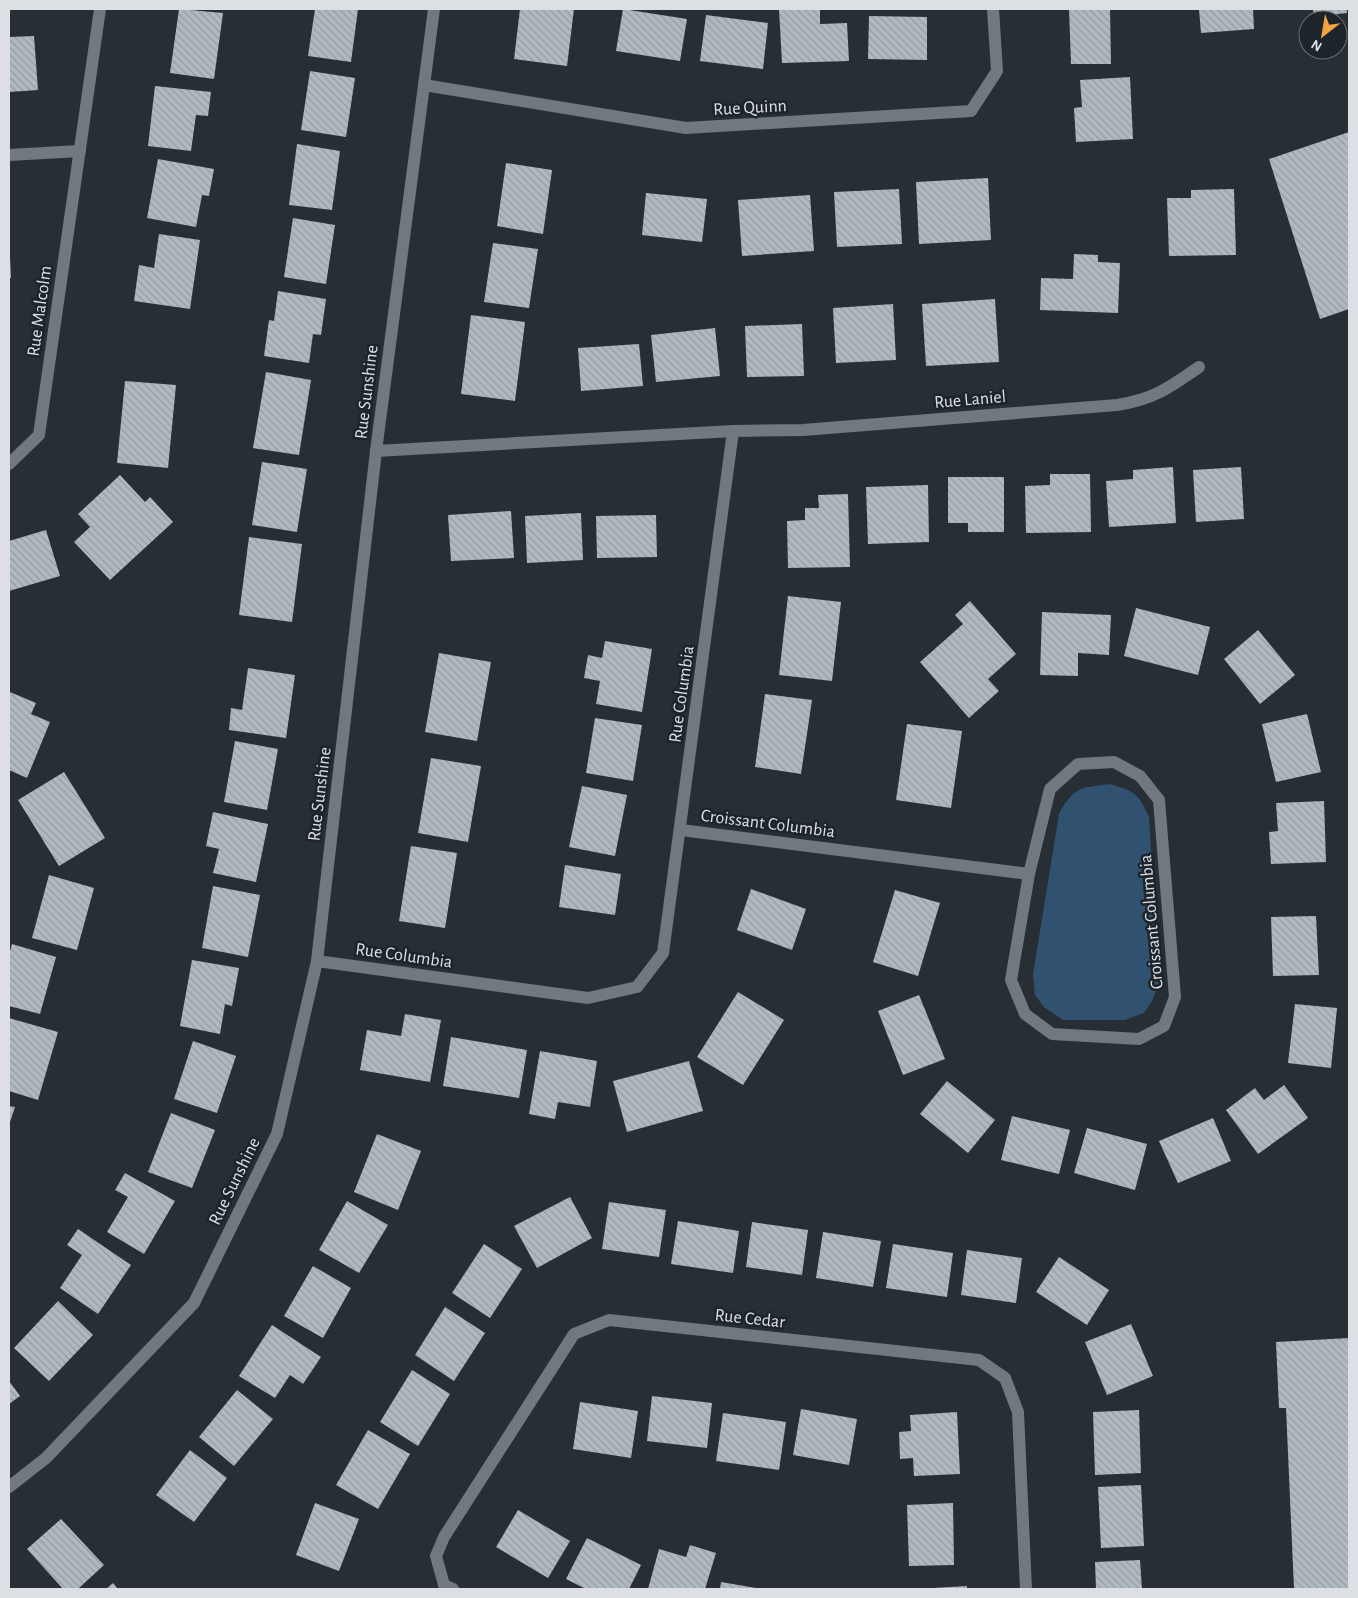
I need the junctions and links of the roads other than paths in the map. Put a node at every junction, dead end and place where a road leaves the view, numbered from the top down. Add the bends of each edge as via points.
1 (100, 9) edge
2 (434, 9) edge
3 (993, 9) edge
4 (424, 85) junction
5 (80, 151) junction
6 (9, 155) edge
7 (1199, 367) dead end
8 (734, 431) junction
9 (376, 451) junction
10 (9, 464) edge
11 (681, 830) junction
12 (1029, 874) junction
13 (317, 961) junction
14 (9, 1487) edge
15 (453, 1589) edge
16 (1026, 1589) edge

1 - 5 street, Rue Malcolm
2 - 4 street, Rue Sunshine
3 - 4 street, Rue Quinn via 996,71 971,111 686,128
4 - 9 street, Rue Sunshine
5 - 6 street
5 - 10 street, Rue Malcolm via 39,435
7 - 8 street, Rue Laniel via 1164,392 1116,405 803,430
8 - 9 street
8 - 11 street, Rue Columbia
9 - 13 street, Rue Sunshine
11 - 12 street, Croissant Columbia
11 - 13 street, Rue Columbia via 663,953 637,987 588,998
12 - 12 street, Croissant Columbia via 1011,980 1025,1014 1052,1034 1139,1039 1164,1026 1175,998 1159,800 1140,776 1114,762 1078,764 1050,789
13 - 14 street, Rue Sunshine via 277,1134 194,1303 46,1458
15 - 16 street, Rue Cedar via 444,1585 436,1556 444,1537 574,1334 609,1320 979,1360 1005,1378 1018,1412

